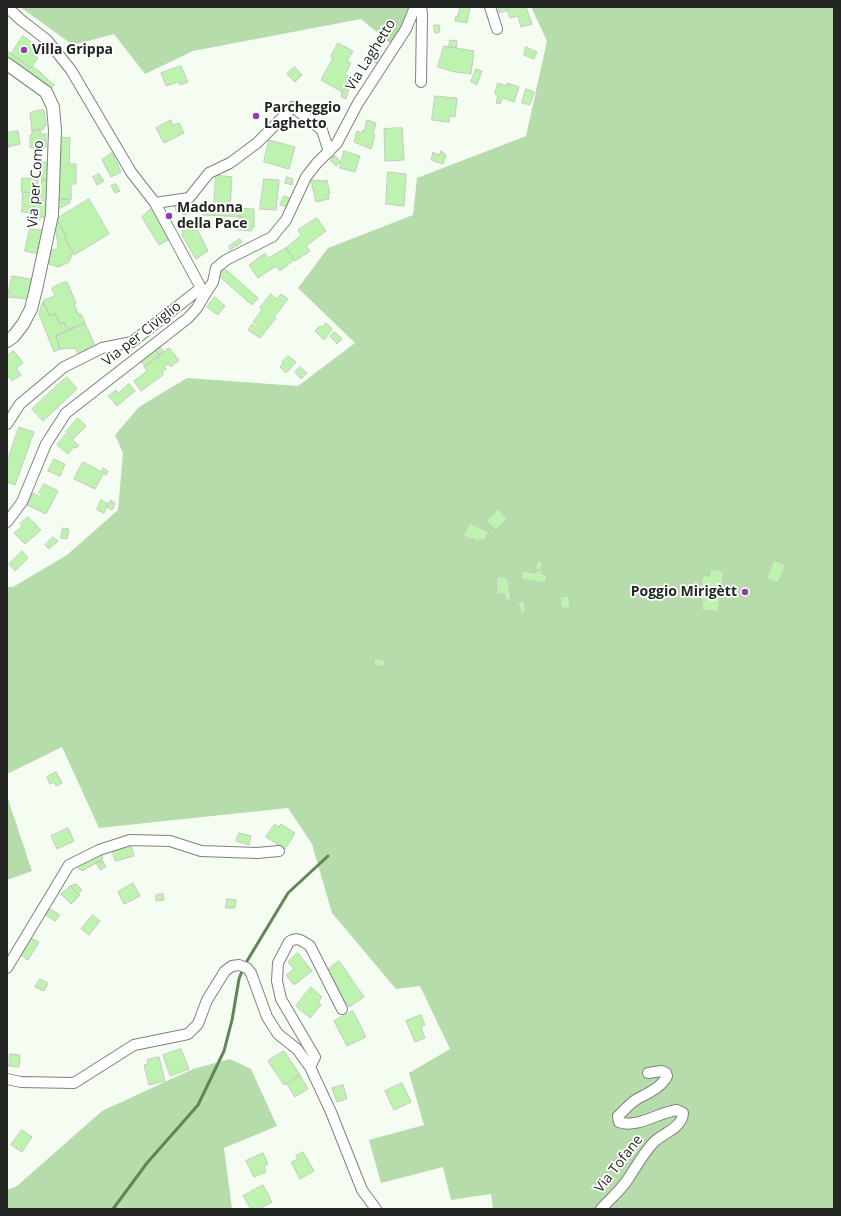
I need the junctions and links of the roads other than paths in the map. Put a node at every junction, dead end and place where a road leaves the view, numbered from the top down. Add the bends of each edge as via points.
1 (8, 7) edge
2 (415, 7) edge
3 (421, 7) edge
4 (490, 7) edge
5 (497, 28) dead end
6 (7, 64) edge
7 (421, 82) dead end
8 (329, 152) junction
9 (155, 204) junction
10 (202, 292) junction
11 (7, 341) edge
12 (7, 424) edge
13 (7, 522) edge
14 (279, 851) dead end
15 (7, 968) edge
16 (342, 1009) dead end
17 (310, 1067) junction
18 (648, 1073) dead end
19 (7, 1079) edge
20 (376, 1209) edge
21 (601, 1209) edge

1 - 9 street via 47,40 71,70 131,172
2 - 8 street, Via Laghetto via 406,29 358,103 337,143
3 - 7 street
4 - 5 street
6 - 11 street, Via per Como via 46,92 53,107 55,130 52,216 36,289 31,309 14,336
8 - 9 street via 322,130 293,107 257,143 230,163 209,173 189,198
8 - 10 street, Via Laghetto via 316,163 306,177 286,220 272,237 226,260 216,268 213,282
9 - 10 street
10 - 12 street via 132,342 102,348 64,367 20,404
10 - 13 street, Via per Civiglio via 198,308 188,318 66,413 46,444 22,502
14 - 15 street via 201,851 170,841 130,840 99,850 69,865
16 - 17 street via 310,946 296,939 289,942 278,963 277,981 281,999 315,1057
17 - 19 street via 297,1049 278,1034 267,1017 251,973 243,966 232,966 225,971 207,1000 198,1024 188,1034 134,1045 74,1083 21,1082
17 - 20 street via 362,1190
18 - 21 street, Via Tofane via 662,1071 667,1076 657,1088 637,1099 618,1116 619,1122 625,1124 643,1121 677,1110 682,1113 682,1117 671,1130 654,1142 628,1180

